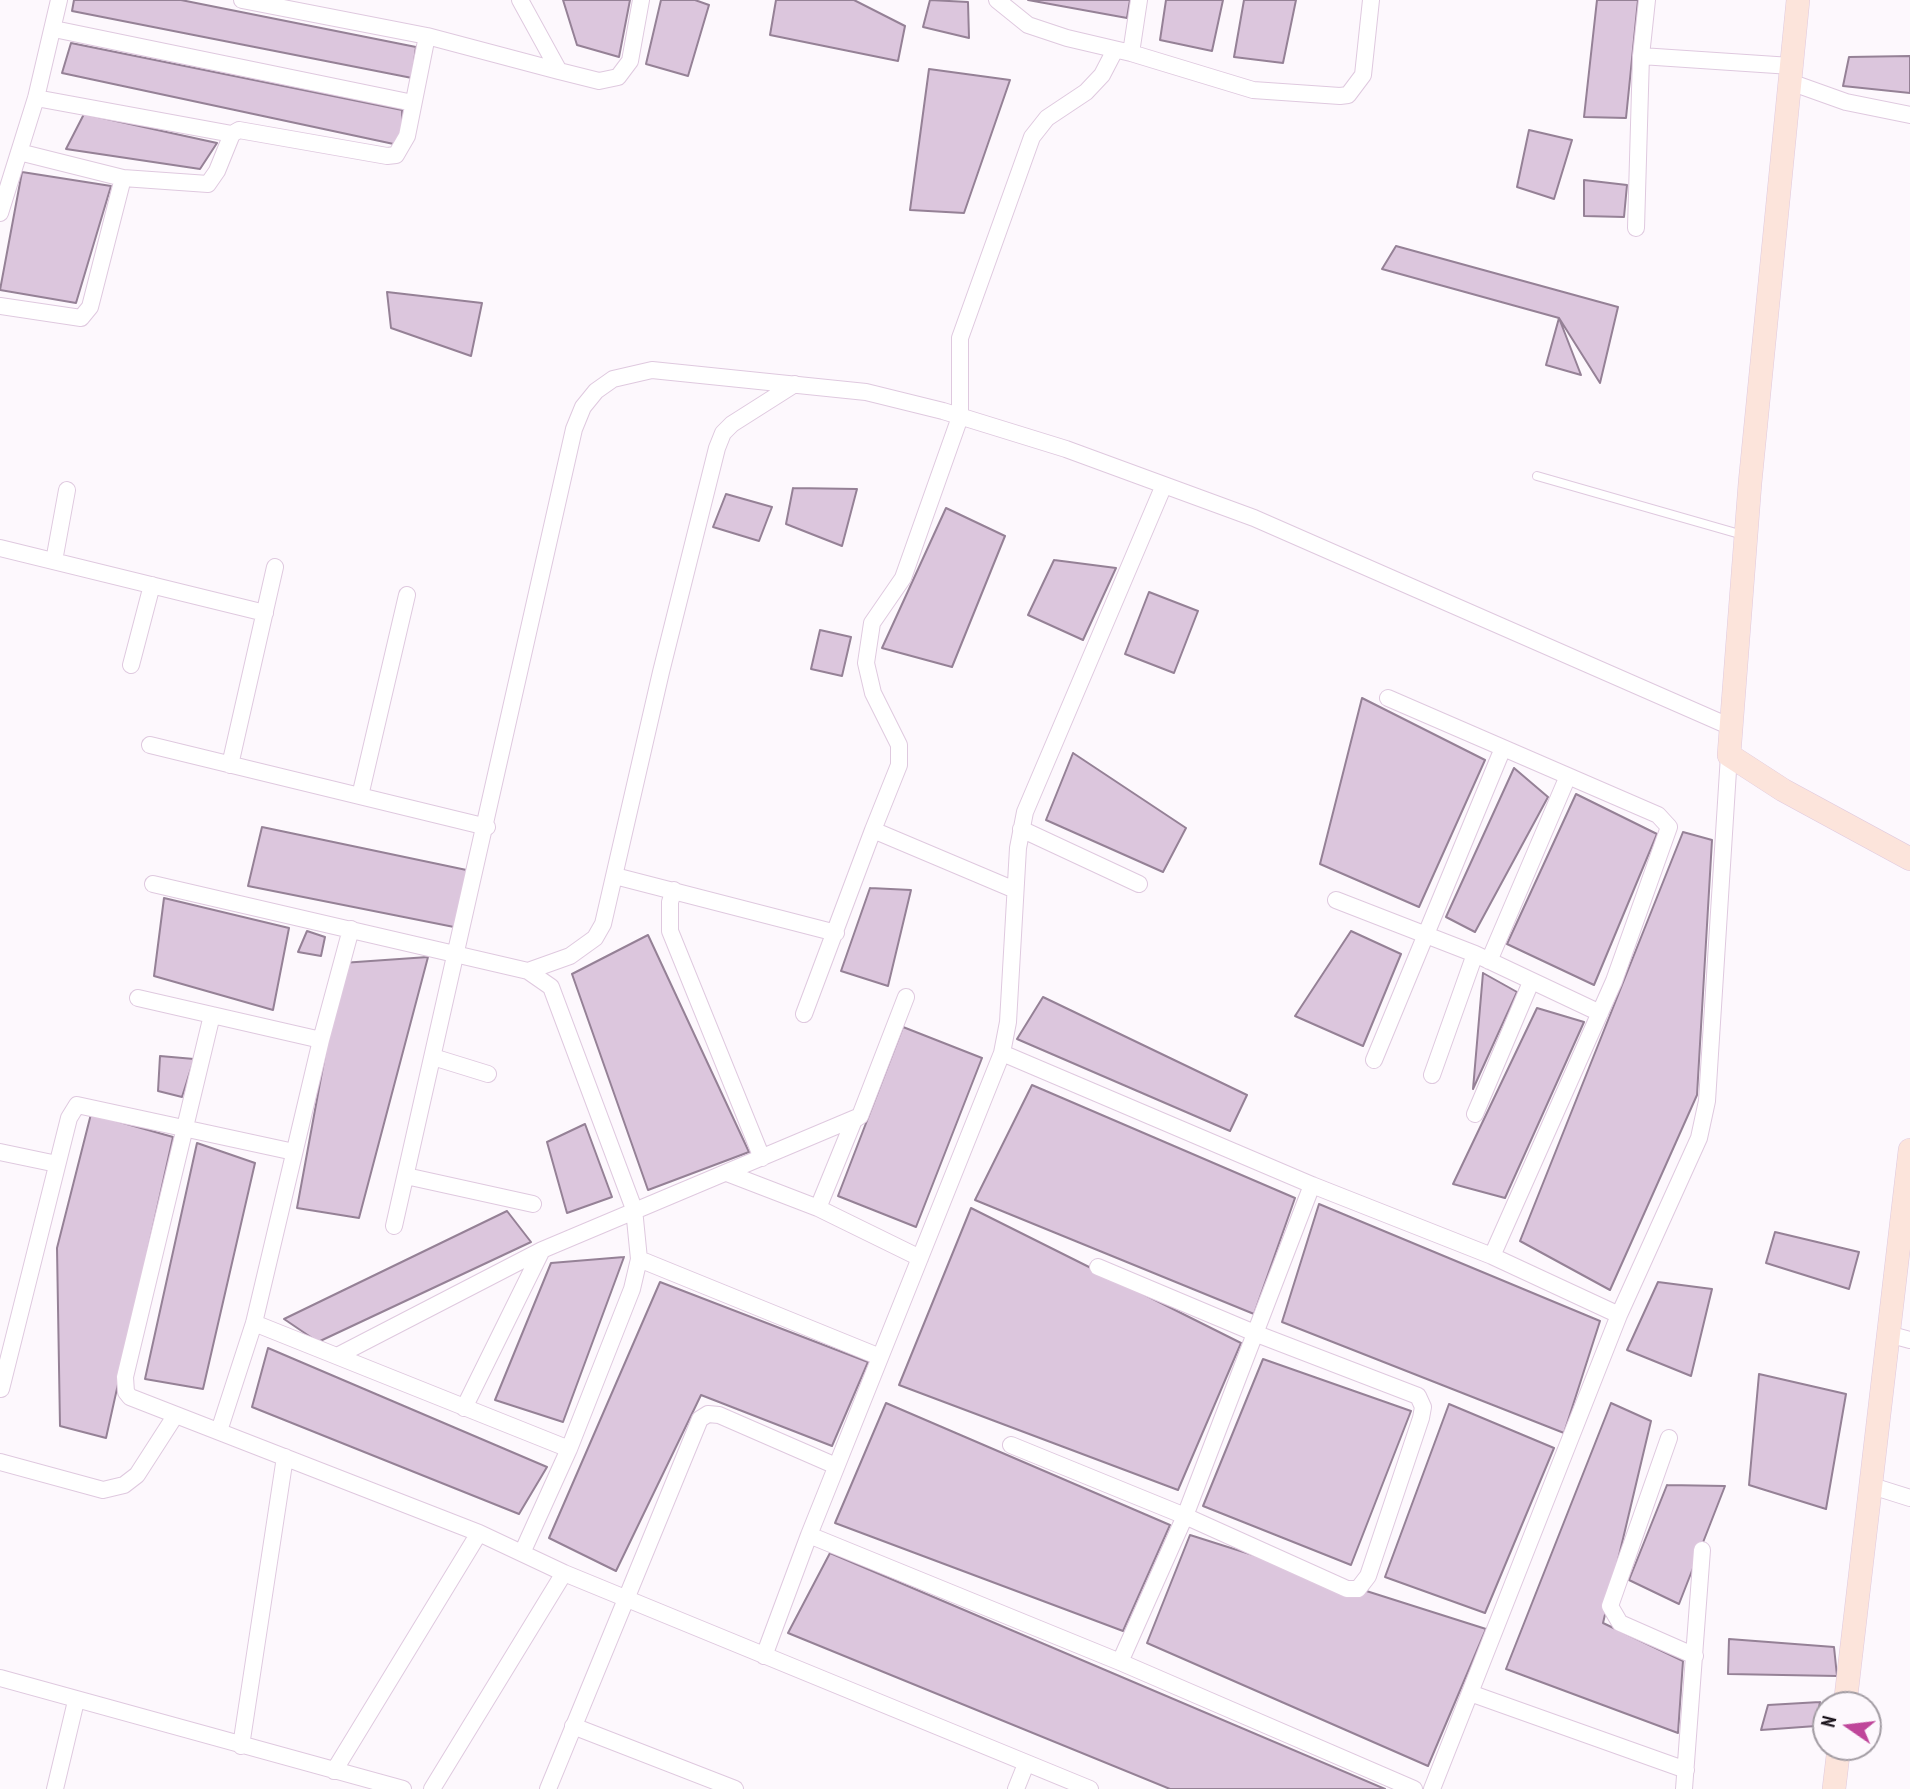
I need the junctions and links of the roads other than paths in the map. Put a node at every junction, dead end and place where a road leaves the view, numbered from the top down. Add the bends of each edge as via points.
1 (59, 0) edge
2 (242, 0) edge
3 (520, 0) edge
4 (641, 0) edge
5 (1139, 0) edge
6 (1371, 0) edge
7 (1647, 0) edge
8 (1798, 0) edge
9 (1003, 2) edge
10 (54, 29) junction
11 (428, 36) junction
12 (1123, 51) junction
13 (1641, 56) junction
14 (559, 71) junction
15 (1791, 74) junction
16 (36, 97) junction
17 (413, 103) junction
18 (1910, 115) edge
19 (232, 134) junction
20 (19, 152) junction
21 (123, 178) junction
22 (0, 213) edge
23 (1636, 228) dead end
24 (0, 306) edge
25 (794, 384) junction
26 (960, 417) junction
27 (1536, 476) dead end
28 (1164, 485) junction
29 (67, 490) dead end
30 (1746, 536) junction
31 (0, 548) edge
32 (54, 561) junction
33 (275, 567) dead end
34 (152, 585) junction
35 (407, 595) dead end
36 (265, 613) junction
37 (131, 665) dead end
38 (1388, 698) dead end
39 (1731, 727) junction
40 (150, 746) dead end
41 (1503, 748) junction
42 (1729, 755) junction
43 (230, 765) junction
44 (1568, 776) junction
45 (360, 796) junction
46 (487, 827) junction
47 (1021, 829) junction
48 (873, 831) junction
49 (1910, 859) edge
50 (615, 876) junction
51 (153, 884) dead end
52 (1139, 884) dead end
53 (674, 890) junction
54 (1015, 890) junction
55 (1336, 900) dead end
56 (351, 929) junction
57 (836, 933) junction
58 (1426, 934) junction
59 (458, 954) junction
60 (1482, 958) junction
61 (528, 971) junction
62 (1531, 982) junction
63 (906, 997) dead end
64 (138, 998) dead end
65 (1600, 1013) junction
66 (804, 1014) dead end
67 (212, 1015) junction
68 (321, 1040) junction
69 (1002, 1052) junction
70 (433, 1058) junction
71 (1374, 1060) dead end
72 (488, 1074) dead end
73 (1432, 1075) dead end
74 (1475, 1114) dead end
75 (860, 1116) junction
76 (185, 1128) junction
77 (1910, 1150) edge
78 (0, 1152) edge
79 (294, 1152) junction
80 (762, 1158) junction
81 (57, 1164) junction
82 (727, 1173) junction
83 (406, 1175) junction
84 (1312, 1185) junction
85 (1907, 1198) edge
86 (533, 1204) dead end
87 (818, 1208) junction
88 (634, 1209) junction
89 (394, 1226) dead end
90 (542, 1250) junction
91 (1492, 1256) junction
92 (920, 1258) junction
93 (639, 1259) junction
94 (1098, 1267) dead end
95 (1619, 1315) junction
96 (254, 1323) junction
97 (1257, 1334) junction
98 (1899, 1337) edge
99 (337, 1356) junction
100 (880, 1357) junction
101 (1, 1388) edge
102 (464, 1408) junction
103 (176, 1416) junction
104 (219, 1431) junction
105 (1669, 1438) dead end
106 (1011, 1445) dead end
107 (569, 1449) junction
108 (285, 1457) junction
109 (0, 1462) edge
110 (836, 1466) junction
111 (1872, 1486) junction
112 (1910, 1498) edge
113 (1185, 1516) junction
114 (479, 1533) junction
115 (809, 1535) junction
116 (1702, 1550) dead end
117 (522, 1553) junction
118 (564, 1573) junction
119 (626, 1599) junction
120 (764, 1656) junction
121 (1695, 1656) junction
122 (1120, 1662) junction
123 (0, 1678) edge
124 (1847, 1691) edge
125 (1470, 1693) junction
126 (76, 1701) junction
127 (573, 1726) junction
128 (241, 1746) junction
129 (1837, 1761) edge
130 (1026, 1763) junction
131 (1685, 1770) junction
132 (334, 1771) junction
133 (55, 1789) edge
134 (403, 1789) edge
135 (432, 1789) edge
136 (548, 1789) edge
137 (735, 1789) edge
138 (1016, 1789) edge
139 (1090, 1789) edge
140 (1414, 1789) edge
141 (1432, 1789) edge
142 (1684, 1789) edge
143 (1834, 1789) edge

1 - 10 street
2 - 11 street
3 - 14 street
4 - 14 street via 631,61 618,77 599,81
5 - 12 street
6 - 12 street via 1363,75 1348,95 1253,90
7 - 13 street
8 - 15 main road
9 - 12 street via 1028,24
10 - 16 street
10 - 17 street
11 - 14 street
11 - 17 street
12 - 26 street via 1086,92 1047,118 1032,136 960,338
13 - 15 street
13 - 23 street
15 - 18 street via 1846,102
15 - 30 main road
16 - 19 street
16 - 20 street
17 - 19 street via 401,150 387,156 249,131
19 - 21 street via 208,184
20 - 21 street
20 - 22 street
21 - 24 street via 86,313 73,318
25 - 26 street via 866,392
25 - 46 street via 652,370 613,379 583,407 574,429
25 - 50 street via 732,424 717,448
26 - 28 street
26 - 48 street via 903,578 872,623 866,663 873,693 899,745 899,765
27 - 30 lane
28 - 39 street via 1374,569
28 - 47 street via 1029,800
29 - 32 street
30 - 39 main road
31 - 32 street
32 - 34 street
33 - 36 street
34 - 36 street
34 - 37 street
35 - 45 street
36 - 43 street
38 - 41 street
39 - 42 main road
40 - 43 street
41 - 44 street
41 - 58 street
42 - 49 main road
42 - 95 street via 1707,1101 1699,1138
43 - 45 street
44 - 60 street
44 - 65 street via 1658,815 1669,827
45 - 46 street
46 - 59 street
47 - 52 street
47 - 54 street
48 - 54 street
48 - 57 street
50 - 53 street
50 - 61 street via 595,938 570,956
51 - 56 street
53 - 57 street
53 - 80 street via 670,930
54 - 69 street via 1008,1022
55 - 58 street
56 - 59 street
56 - 68 street
57 - 66 street
58 - 60 street
58 - 71 street
59 - 61 street
59 - 70 street
60 - 62 street
60 - 73 street
61 - 88 street via 551,987
62 - 65 street
62 - 74 street
63 - 75 street
64 - 67 street
65 - 91 street
67 - 68 street
67 - 76 street
68 - 79 street
69 - 84 street
69 - 92 street
70 - 72 street
70 - 83 street
75 - 80 street
75 - 87 street via 854,1120
76 - 79 street
76 - 81 street via 77,1105
76 - 103 street via 125,1377 130,1397
77 - 85 main road
78 - 81 street
79 - 96 street
80 - 82 street
81 - 101 street
82 - 87 street
82 - 88 street
83 - 86 street
83 - 89 street
84 - 91 street
84 - 97 street
85 - 98 main road
87 - 92 street
88 - 90 street
88 - 93 street
90 - 99 street
90 - 102 street
91 - 95 street
92 - 100 street
93 - 100 street
93 - 107 street via 632,1289
94 - 97 street
95 - 125 street
96 - 99 street
96 - 104 street
97 - 113 street
97 - 113 street via 1418,1396 1421,1418 1368,1576 1358,1589 1347,1590
98 - 111 main road
99 - 102 street
100 - 110 street
102 - 107 street
103 - 104 street
103 - 109 street via 137,1475 124,1485 103,1490
104 - 108 street
105 - 121 street via 1610,1606 1620,1623
106 - 113 street
107 - 117 street
108 - 114 street
108 - 128 street
110 - 115 street
110 - 119 street via 708,1414 696,1427
111 - 112 street
111 - 124 main road
113 - 122 street
114 - 117 street
114 - 132 street
115 - 120 street
115 - 122 street
116 - 121 street
117 - 118 street
118 - 119 street
118 - 135 street
119 - 120 street
119 - 127 street
120 - 130 street
121 - 131 street
122 - 140 street
123 - 126 street
125 - 131 street
125 - 141 street
126 - 128 street
126 - 133 street
127 - 136 street
127 - 137 street
128 - 132 street
129 - 143 main road
130 - 138 street
130 - 139 street
131 - 142 street
132 - 134 street

